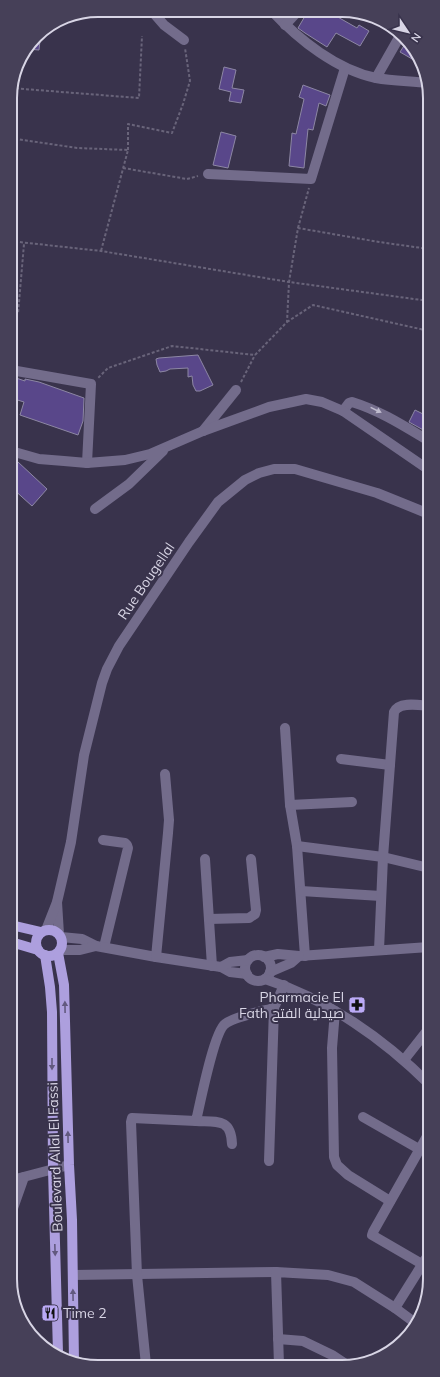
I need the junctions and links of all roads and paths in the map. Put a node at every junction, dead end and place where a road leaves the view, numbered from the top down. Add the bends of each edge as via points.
1 (157, 17) edge
2 (278, 17) edge
3 (293, 17) edge
4 (286, 25) junction
5 (142, 36) dead end
6 (184, 40) joint
7 (391, 52) edge
8 (345, 68) junction
9 (376, 78) junction
10 (421, 82) edge
11 (18, 89) edge
12 (17, 139) edge
13 (128, 150) junction
14 (123, 168) junction
15 (208, 174) joint
16 (312, 179) junction
17 (298, 228) junction
18 (17, 242) edge
19 (24, 244) junction
20 (423, 248) edge
21 (101, 251) junction
22 (289, 282) junction
23 (423, 300) edge
24 (17, 314) edge
25 (287, 322) junction
26 (423, 330) edge
27 (256, 354) junction
28 (17, 371) edge
29 (91, 384) junction
30 (236, 390) joint
31 (347, 414) junction
32 (203, 431) junction
33 (423, 437) edge
34 (169, 446) junction
35 (17, 452) edge
36 (87, 463) junction
37 (423, 466) edge
38 (95, 509) dead end
39 (423, 512) edge
40 (423, 706) edge
41 (285, 728) dead end
42 (341, 759) dead end
43 (390, 765) junction
44 (165, 774) dead end
45 (352, 802) dead end
46 (290, 805) junction
47 (103, 840) dead end
48 (298, 846) junction
49 (383, 857) junction
50 (205, 859) dead end
51 (251, 859) dead end
52 (423, 867) edge
53 (301, 891) junction
54 (381, 896) junction
55 (57, 902) junction
56 (209, 919) junction
57 (17, 926) edge
58 (44, 931) junction
59 (60, 936) junction
60 (17, 944) edge
61 (100, 946) junction
62 (423, 947) edge
63 (379, 950) junction
64 (41, 952) junction
65 (59, 952) junction
66 (302, 956) junction
67 (156, 957) junction
68 (264, 957) junction
69 (248, 960) junction
70 (216, 966) junction
71 (247, 974) junction
72 (268, 976) junction
73 (284, 985) junction
74 (274, 1008) junction
75 (335, 1011) junction
76 (423, 1036) edge
77 (404, 1060) junction
78 (423, 1078) edge
79 (363, 1117) dead end
80 (196, 1120) junction
81 (423, 1142) edge
82 (232, 1144) dead end
83 (419, 1149) junction
84 (270, 1161) dead end
85 (69, 1165) junction
86 (53, 1169) junction
87 (24, 1177) junction
88 (17, 1179) edge
89 (17, 1197) edge
90 (390, 1201) junction
91 (422, 1264) joint
92 (276, 1272) junction
93 (137, 1275) junction
94 (73, 1276) junction
95 (395, 1308) junction
96 (412, 1320) edge
97 (278, 1339) junction
98 (58, 1349) edge
99 (74, 1356) edge
100 (146, 1360) edge
101 (279, 1360) edge
102 (340, 1360) edge

1 - 6 street
2 - 4 street
3 - 4 street
4 - 8 street
5 - 11 path via 139,98
6 - 13 path via 190,81 172,133 128,124
7 - 9 street
8 - 9 street
8 - 16 street
9 - 10 street
12 - 13 path via 77,148
13 - 14 path
14 - 15 path via 188,179
14 - 21 path
15 - 16 street
16 - 17 path
17 - 20 path
17 - 22 path
18 - 19 path
19 - 21 path
19 - 24 path
21 - 22 path
22 - 23 path
22 - 25 path
25 - 26 path via 313,305
25 - 27 path
27 - 29 path via 172,346 108,368
27 - 30 path
28 - 29 street
29 - 36 street
30 - 32 street
31 - 32 street via 322,402 306,399 269,407
31 -> 33 street via 349,403 352,402 372,408
31 - 37 street
32 - 34 street
34 - 36 street via 138,458
34 - 38 street via 129,484
35 - 36 street via 39,458
39 - 55 street, Rue Bougellal via 377,494 295,470 259,473 245,480 218,502 119,646 107,669 85,748 71,842
40 - 43 street via 402,705 395,710
41 - 46 street
42 - 43 street
43 - 49 street
44 - 67 street via 169,820
45 - 46 street
46 - 48 street
47 - 61 street via 122,842 128,845 128,848
48 - 49 street
48 - 53 street
49 - 52 street
49 - 54 street
50 - 56 street
51 - 56 street via 255,914 249,918
53 - 54 street
53 - 66 street
54 - 63 street
55 - 58 street, Rue Bougellal
55 - 59 street, Rue Bougellal
56 - 70 street
57 - 58 main road
58 - 59 main road via 50,930
58 - 64 main road via 36,940
59 - 61 street
59 - 65 main road via 62,942
60 - 64 main road
61 - 65 street
61 - 67 street
62 - 63 street
63 - 66 street
64 - 65 main road via 49,956
64 -> 86 main road, Boulevard Allal El Fassi via 50,987 52,1012
85 -> 65 main road, Boulevard Allal El Fassi via 64,985
66 - 68 street via 278,954
66 - 72 street
67 - 70 street
68 - 69 street via 256,956
68 - 72 street via 270,964
69 - 70 street
69 - 71 street via 245,970
70 - 71 street via 230,972
71 - 72 street via 253,980 261,981
72 - 73 street
73 - 74 street
73 - 75 street
74 - 80 street via 226,1023 221,1028
74 - 84 street
75 - 77 street
75 - 90 street via 332,1048 334,1157 337,1165 348,1175
76 - 77 street
77 - 78 street
79 - 83 street
80 - 82 street via 218,1122 229,1127
80 - 93 street via 132,1118
81 - 83 street
83 - 90 street
85 - 86 street
85 - 94 main road, Boulevard Allal El Fassi
86 - 87 street
86 -> 98 main road, Boulevard Allal El Fassi
87 - 88 street
87 - 89 street
90 - 91 street via 372,1235
91 - 95 street
92 - 93 street
92 - 95 street via 328,1275 354,1282
92 - 97 street
93 - 94 street
93 - 100 street
99 -> 94 main road, Boulevard Allal El Fassi
95 - 96 street
97 - 101 street
97 - 102 street via 303,1341

